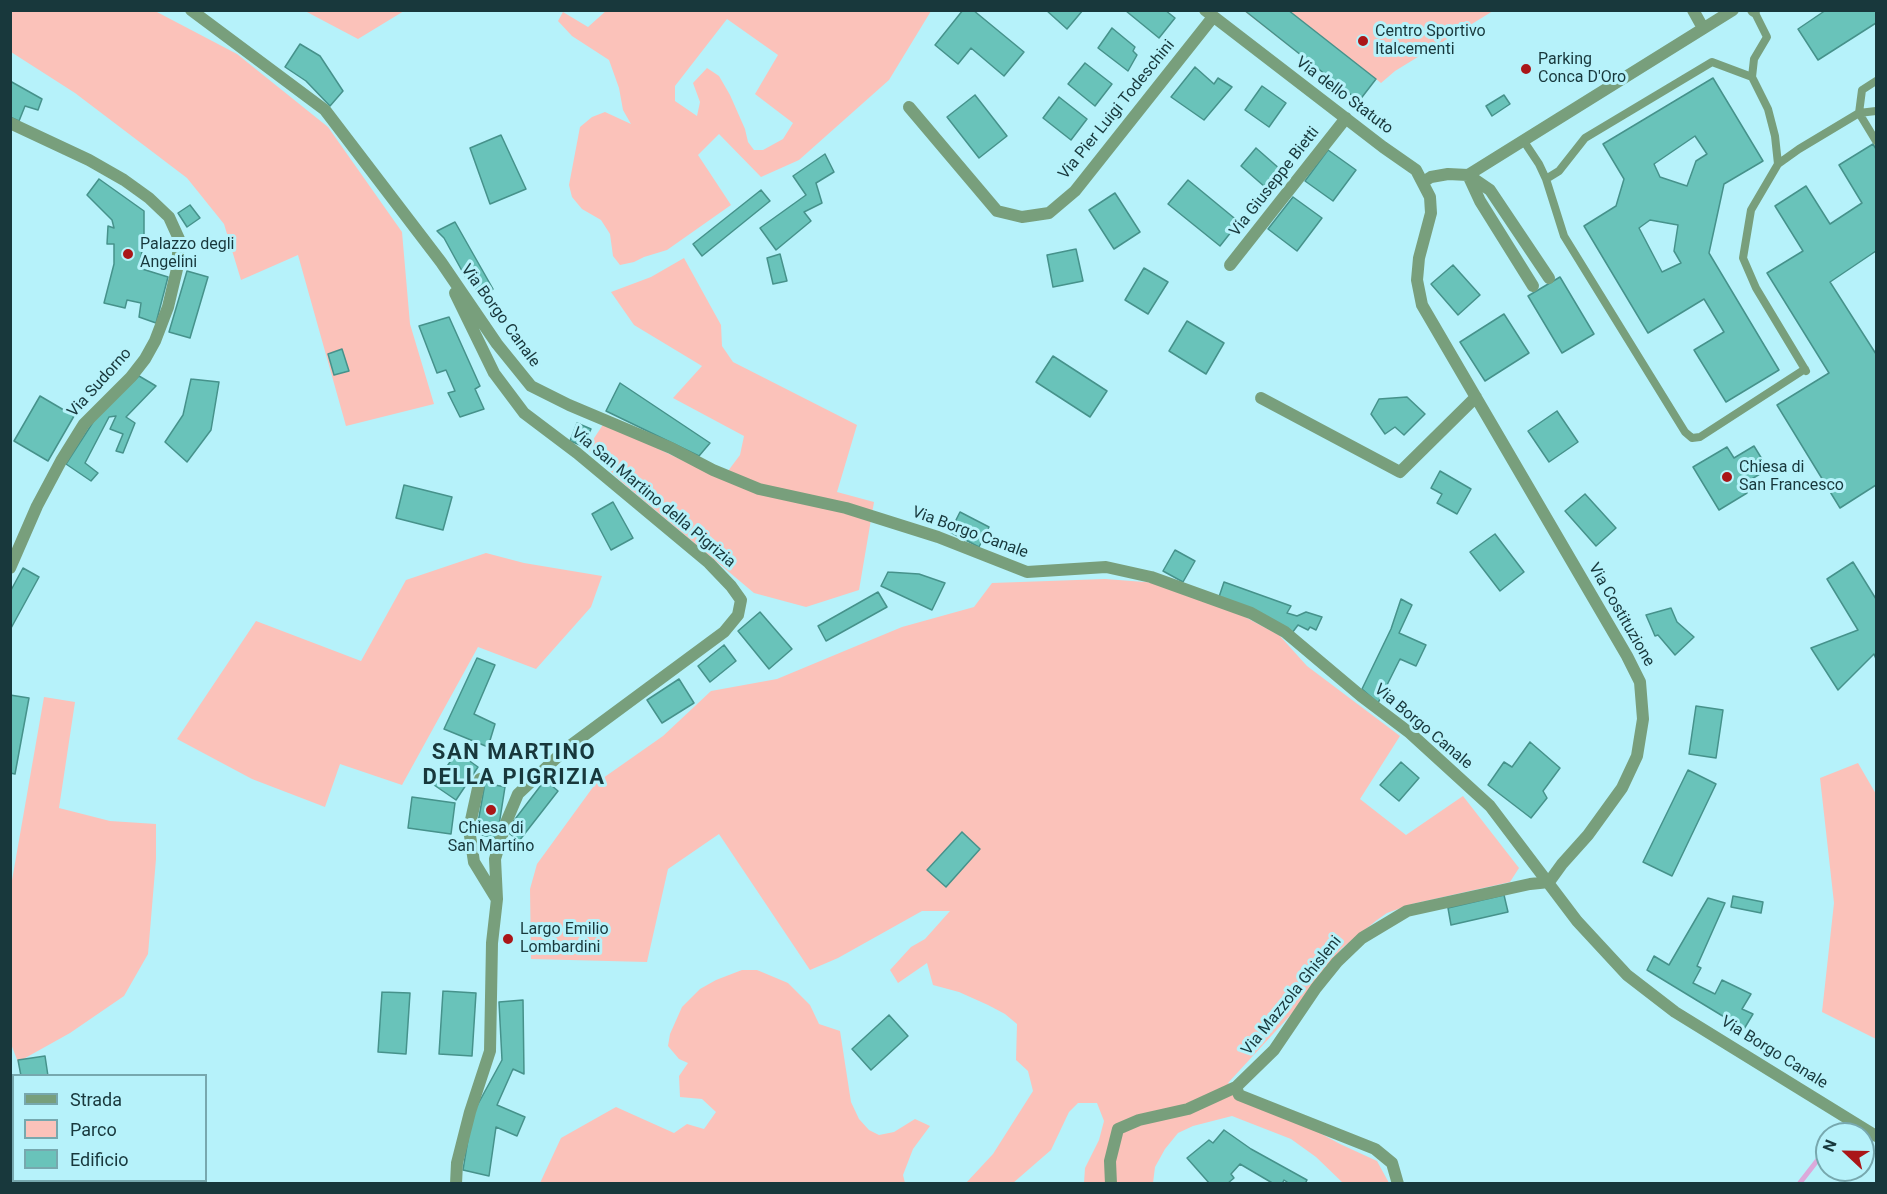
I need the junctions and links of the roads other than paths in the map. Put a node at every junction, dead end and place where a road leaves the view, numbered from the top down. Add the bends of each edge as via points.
1 (191, 10) edge
2 (1693, 10) edge
3 (1733, 10) edge
4 (1754, 11) edge
5 (1209, 14) edge
6 (1703, 28) junction
7 (1752, 77) junction
8 (1876, 81) edge
9 (909, 107) dead end
10 (1876, 111) edge
11 (1859, 113) junction
12 (1346, 118) junction
13 (10, 123) edge
14 (1523, 140) junction
15 (1876, 141) edge
16 (1778, 164) junction
17 (1468, 176) junction
18 (1546, 179) junction
19 (1422, 182) junction
20 (441, 262) junction
21 (1230, 265) dead end
22 (1548, 278) dead end
23 (1533, 286) dead end
24 (1476, 397) junction
25 (1261, 398) dead end
26 (10, 568) edge
27 (480, 779) dead end
28 (1549, 882) junction
29 (497, 899) junction
30 (1236, 1087) junction
31 (1876, 1136) edge
32 (456, 1184) edge
33 (1111, 1184) edge
34 (1398, 1184) edge

1 - 20 street, Via Borgo Canale via 325,110
2 - 6 street
3 - 6 street
4 - 7 lane via 1767,37 1754,59
5 - 9 street, Via Pier Luigi Todeschini via 1075,191 1049,213 1022,218 997,210
5 - 12 street, Via dello Statuto
6 - 14 street
7 - 16 lane via 1776,136
7 - 18 lane via 1712,62 1585,138 1559,171
8 - 11 lane via 1863,90
10 - 11 lane
11 - 15 lane
11 - 16 lane
12 - 19 street, Via dello Statuto via 1416,170
12 - 21 street, Via Giuseppe Bietti
13 - 26 street, Via Sudorno via 124,180 169,217 179,239 177,269 155,341 132,376 84,424 36,506
14 - 17 street
14 - 18 lane
16 - 18 lane via 1751,210 1743,258 1756,288 1806,370 1700,438 1685,432 1564,236
17 - 19 street via 1449,174
17 - 22 street via 1490,190
17 - 23 street
19 - 24 street, Via Costituzione via 1430,197 1431,213 1418,269 1422,304
20 - 28 street, Via Borgo Canale via 496,344 531,386 713,470 759,489 846,508 938,537 1027,572 1106,567 1151,577 1251,613 1285,632 1410,734 1490,806
20 - 29 street, Via San Martino della Pigrizia via 494,374 524,413 709,563 741,600 738,615 724,632 567,748 518,794 495,859
24 - 25 street via 1400,472
24 - 28 street, Via Costituzione via 1640,682 1643,719 1637,756 1622,788
27 - 29 street via 469,829 474,862
28 - 30 street, Via Mazzola Ghisleni via 1407,911 1362,938 1316,988 1274,1050
28 - 31 street, Via Borgo Canale via 1577,921 1627,975 1676,1012
29 - 32 street, Via San Martino della Pigrizia via 489,1051 457,1163
30 - 33 street, Via Mazzola Ghisleni via 1188,1109 1139,1120 1118,1130 1110,1161
30 - 34 street via 1239,1095 1375,1149 1392,1162

